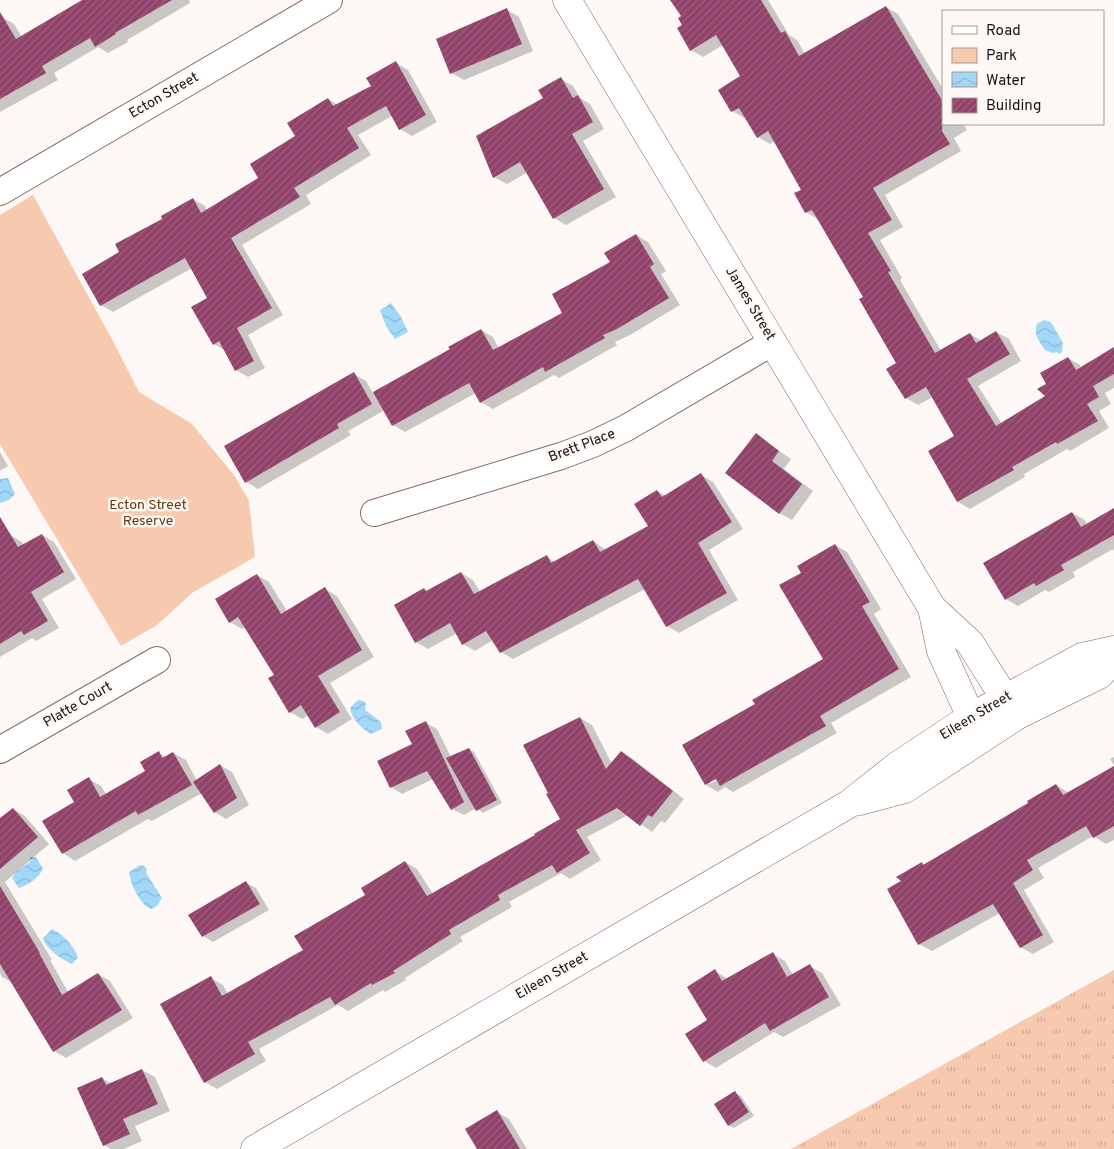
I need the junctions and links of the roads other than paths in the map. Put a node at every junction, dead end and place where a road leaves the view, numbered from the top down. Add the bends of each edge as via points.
1 (329, 0) edge
2 (567, 0) edge
3 (0, 192) edge
4 (773, 342) junction
5 (374, 513) dead end
6 (932, 608) junction
7 (1114, 650) edge
8 (157, 660) dead end
9 (1114, 660) edge
10 (1011, 707) junction
11 (977, 726) junction
12 (0, 750) edge
13 (255, 1149) edge

1 - 3 street, Ecton Street
2 - 4 street, James Street
4 - 5 street, Brett Place via 593,444
4 - 6 street, James Street
6 - 10 street, James Street via 970,643
6 - 11 street, James Street via 941,651
7 - 10 street, Eileen Street via 1082,657
8 - 12 street, Platte Court
9 - 10 street, Eileen Street via 1098,676
10 - 11 street, Eileen Street
11 - 13 street, Eileen Street via 905,789 849,804

